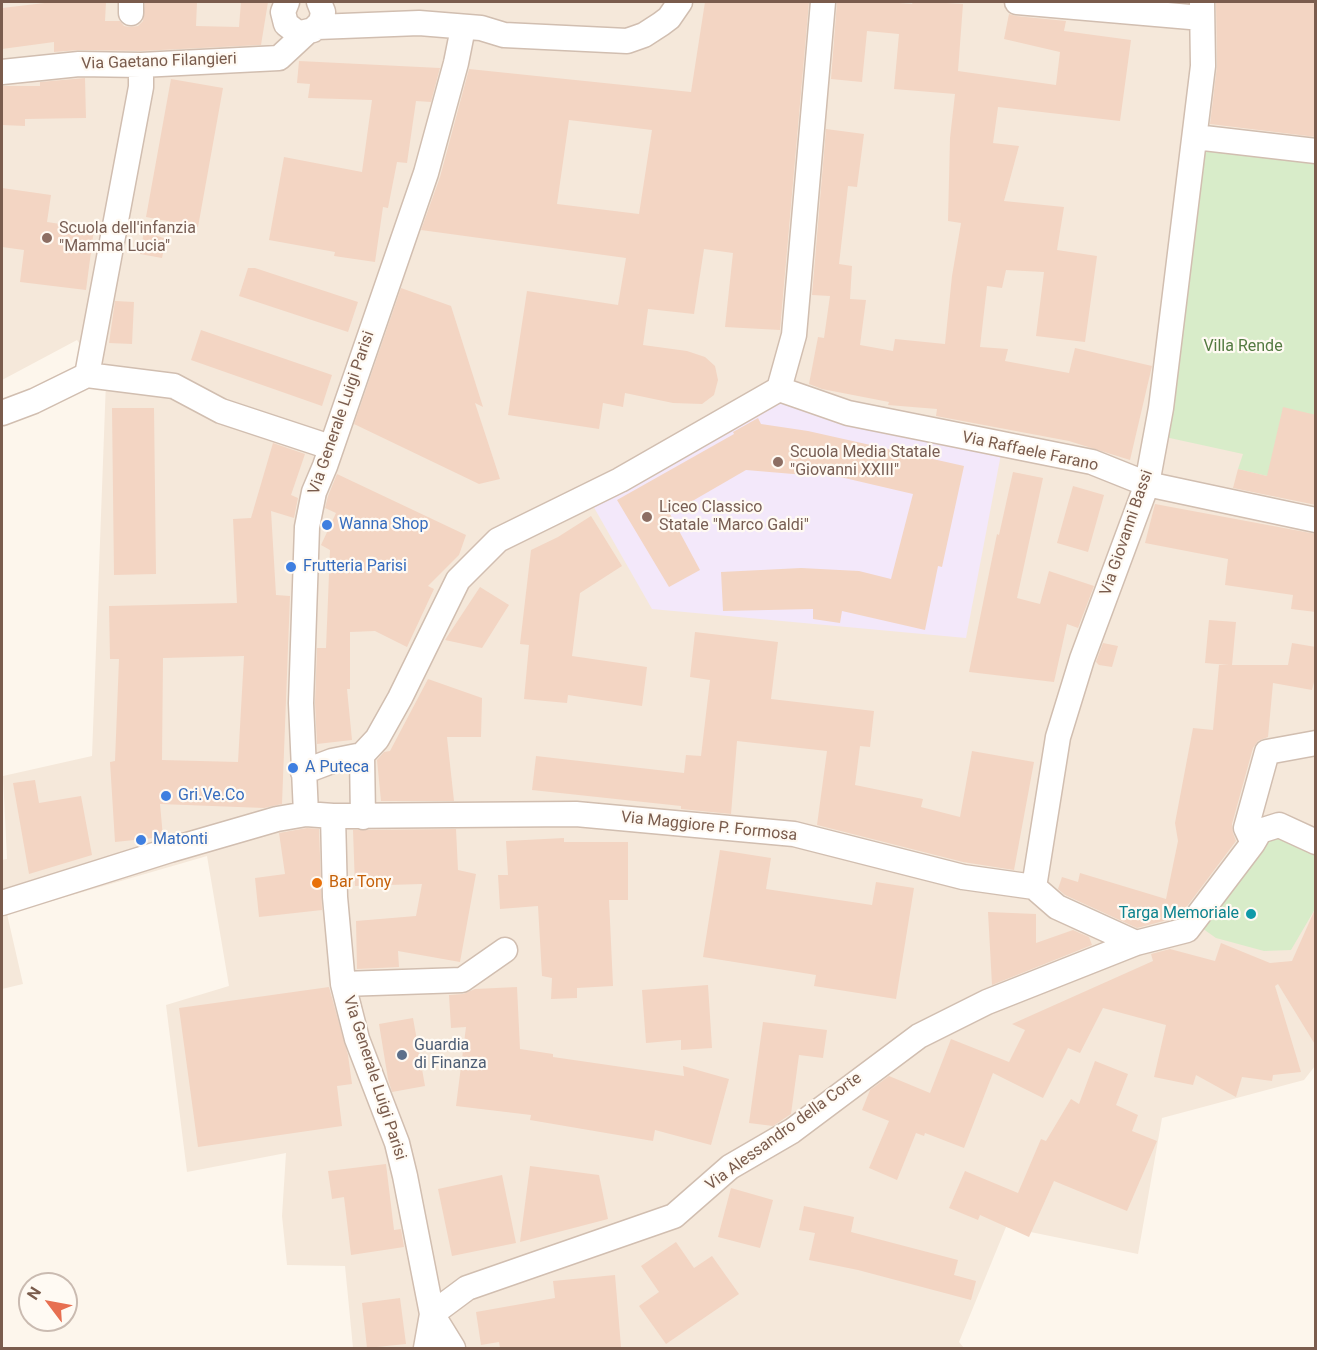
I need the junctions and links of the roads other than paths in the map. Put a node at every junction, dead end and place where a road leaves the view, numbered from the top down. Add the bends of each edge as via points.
1 (287, 2) edge
2 (319, 2) edge
3 (664, 2) edge
4 (680, 2) edge
5 (823, 2) edge
6 (1017, 2) edge
7 (1202, 10) edge
8 (368, 25) junction
9 (472, 28) junction
10 (312, 30) junction
11 (141, 65) junction
12 (2, 72) edge
13 (1195, 137) junction
14 (1316, 151) edge
15 (87, 375) junction
16 (779, 389) junction
17 (2, 413) edge
18 (330, 447) junction
19 (1147, 484) junction
20 (1316, 520) edge
21 (1316, 743) edge
22 (362, 755) junction
23 (303, 772) junction
24 (306, 814) junction
25 (333, 816) junction
26 (363, 817) junction
27 (1316, 842) edge
28 (1253, 843) junction
29 (1034, 887) junction
30 (2, 903) edge
31 (1136, 943) junction
32 (505, 950) dead end
33 (343, 984) junction
34 (432, 1314) junction
35 (425, 1348) edge
36 (453, 1348) edge

1 - 10 street via 283,12 286,24 295,32
2 - 8 street
2 - 10 street via 322,17
3 - 9 street via 645,20 624,26 506,22
4 - 9 street via 662,24 627,41 504,35
5 - 16 street via 794,335
6 - 7 street
7 - 13 street, Via Giovanni Bassi via 1203,66
8 - 9 street via 419,23
8 - 10 street
9 - 18 street, Via Generale Luigi Parisi via 456,63 426,173
10 - 11 street, Via Gaetano Filangieri via 279,58
11 - 12 street, Via Gaetano Filangieri via 79,64
11 - 15 street via 141,87
13 - 14 street
13 - 19 street, Via Giovanni Bassi via 1161,408
15 - 17 street
15 - 18 street via 174,386 221,411
16 - 19 street, Via Raffaele Farano via 848,413 1092,462
16 - 22 street via 620,480 498,540 458,580 400,698 377,739
18 - 23 street, Via Generale Luigi Parisi via 307,527 301,703
19 - 20 street, Via Raffaele Farano
19 - 29 street, Via Giovanni Bassi via 1082,659 1058,737
21 - 28 street via 1267,752 1246,828
22 - 23 street
22 - 26 street
23 - 24 street, Via Generale Luigi Parisi
24 - 25 street
24 - 30 street via 170,850
25 - 26 street, Via Maggiore P. Formosa
25 - 33 street, Via Generale Luigi Parisi
26 - 29 street, Via Maggiore P. Formosa via 576,814 794,834 963,877
27 - 28 street, Via Alessandro della Corte via 1279,825 1260,831
28 - 31 street, Via Alessandro della Corte via 1187,930
29 - 31 street via 1057,908
31 - 34 street, Via Alessandro della Corte via 987,1002 919,1036 792,1131 730,1167 674,1216 467,1288
32 - 33 street via 462,980
33 - 34 street, Via Generale Luigi Parisi via 357,1040 397,1143
34 - 35 street, Via Generale Luigi Parisi
34 - 36 street

